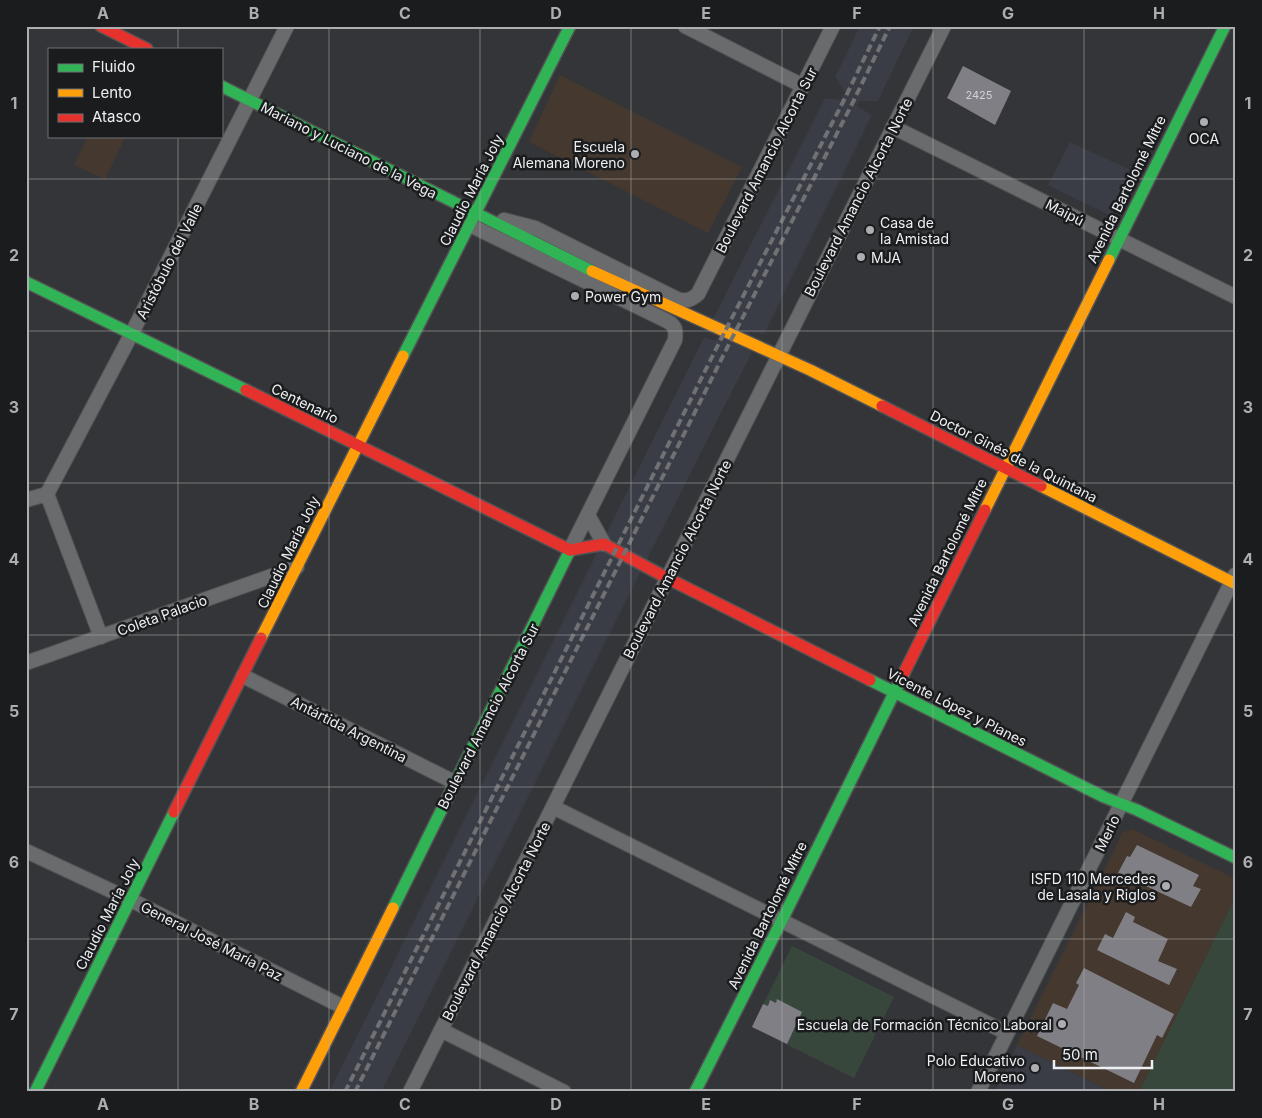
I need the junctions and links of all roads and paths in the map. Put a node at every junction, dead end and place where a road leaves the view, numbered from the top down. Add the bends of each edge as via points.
1 (102, 26) edge
2 (287, 26) edge
3 (570, 26) edge
4 (685, 26) edge
5 (833, 26) edge
6 (944, 26) edge
7 (1225, 26) edge
8 (145, 48) edge
9 (222, 86) edge
10 (803, 86) junction
11 (250, 100) junction
12 (894, 127) junction
13 (473, 219) junction
14 (1118, 239) junction
15 (26, 282) edge
16 (698, 294) joint
17 (1236, 297) edge
18 (688, 315) joint
19 (131, 335) junction
20 (675, 340) joint
21 (779, 356) junction
22 (357, 446) junction
23 (1005, 469) junction
24 (47, 494) junction
25 (26, 500) edge
26 (588, 515) junction
27 (604, 544) junction
28 (570, 550) junction
29 (297, 567) junction
30 (667, 578) junction
31 (1234, 580) edge
32 (100, 637) junction
33 (26, 663) edge
34 (243, 676) junction
35 (894, 692) junction
36 (454, 782) junction
37 (1121, 804) junction
38 (553, 807) junction
39 (26, 851) edge
40 (1236, 858) edge
41 (131, 900) junction
42 (782, 920) junction
43 (342, 1007) junction
44 (441, 1030) junction
45 (1007, 1033) junction
46 (35, 1092) edge
47 (301, 1092) edge
48 (410, 1092) edge
49 (564, 1092) edge
50 (695, 1092) edge
51 (978, 1092) edge

1 - 8 street
2 - 11 street, Aristóbulo del Valle
3 - 13 street, Claudio María Joly
4 - 10 street
5 - 10 street, Boulevard Amancio Alcorta Sur
6 - 12 street, Boulevard Amancio Alcorta Norte
7 - 14 street, Avenida Bartolomé Mitre
9 - 11 street, Mariano y Luciano de la Vega
10 - 16 street, Boulevard Amancio Alcorta Sur
11 - 13 street, Mariano y Luciano de la Vega
11 - 19 street, Aristóbulo del Valle
12 - 14 street, Maipú
12 - 21 street, Boulevard Amancio Alcorta Norte
13 - 16 street, Mariano y Luciano de la Vega via 535,228 677,299 685,301
13 - 18 street, Mariano y Luciano de la Vega
13 - 20 street, Mariano y Luciano de la Vega via 667,321 676,332
13 - 22 street, Claudio María Joly
14 - 17 street, Maipú
14 - 23 street, Avenida Bartolomé Mitre
15 - 19 street, Centenario
18 - 21 street, Doctor Ginés de la Quintana
19 - 22 street, Centenario
19 - 24 street, Aristóbulo del Valle
20 - 26 street, Boulevard Amancio Alcorta Sur
21 - 23 street, Doctor Ginés de la Quintana
21 - 30 street, Boulevard Amancio Alcorta Norte
22 - 28 street, Centenario
22 - 29 street, Claudio María Joly
23 - 31 street, Doctor Ginés de la Quintana
23 - 35 street, Avenida Bartolomé Mitre
24 - 25 street
24 - 32 street
26 - 27 street
26 - 28 street, Boulevard Amancio Alcorta Sur
27 - 28 street
27 - 30 street, Vicente López y Planes
28 - 36 street, Boulevard Amancio Alcorta Sur
29 - 32 street, Coleta Palacio
29 - 34 street, Claudio María Joly
30 - 35 street, Vicente López y Planes
30 - 38 street, Boulevard Amancio Alcorta Norte
31 - 37 street, Merlo
32 - 33 street, Coleta Palacio
34 - 36 street, Antártida Argentina
34 - 41 street, Claudio María Joly
35 - 37 street, Vicente López y Planes
35 - 42 street, Avenida Bartolomé Mitre
36 - 43 street, Boulevard Amancio Alcorta Sur
37 - 40 street, Vicente López y Planes
37 - 45 street, Merlo
38 - 42 street
38 - 44 street, Boulevard Amancio Alcorta Norte
39 - 41 street, General José María Paz
41 - 43 street, General José María Paz
41 - 46 street, Claudio María Joly
42 - 45 street
42 - 50 street, Avenida Bartolomé Mitre
43 - 47 street, Boulevard Amancio Alcorta Sur
44 - 48 street, Boulevard Amancio Alcorta Norte
44 - 49 street
45 - 51 street, Merlo

